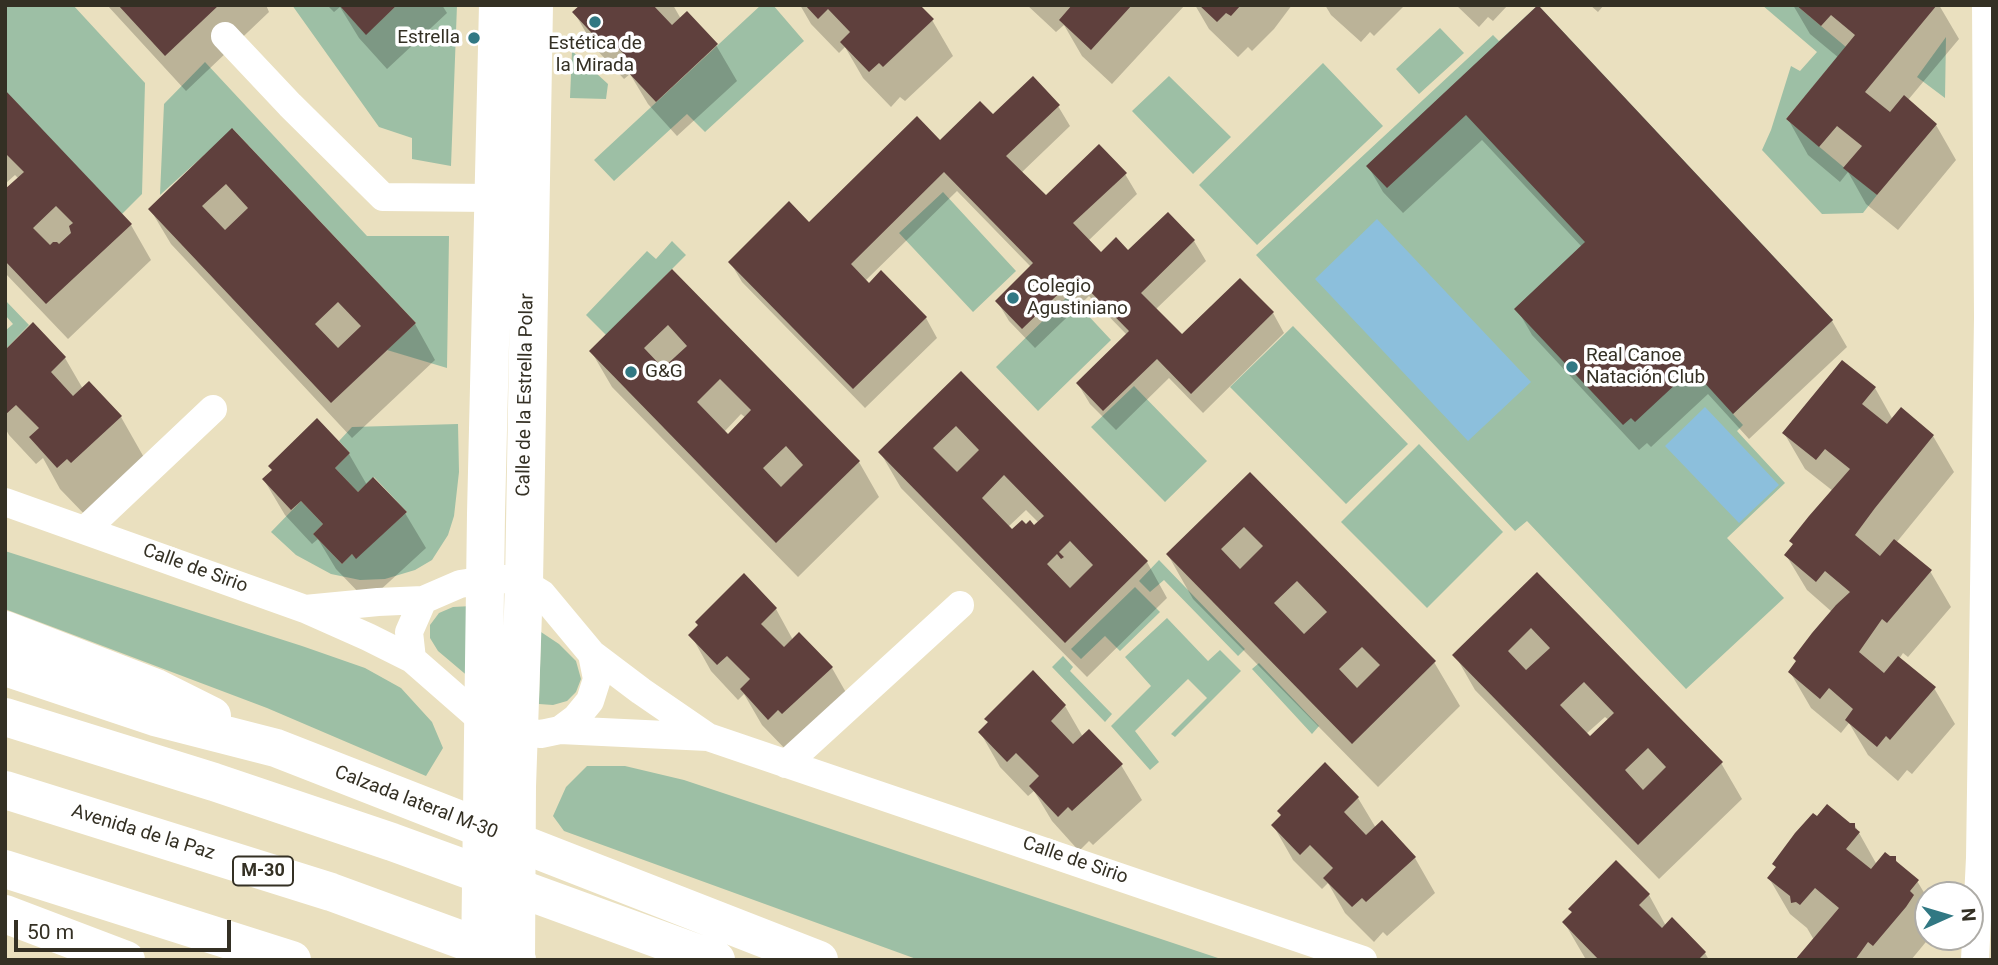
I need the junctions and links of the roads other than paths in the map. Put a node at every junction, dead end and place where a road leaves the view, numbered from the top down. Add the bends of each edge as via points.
1 (498, 5) edge
2 (534, 5) edge
3 (1986, 5) edge
4 (225, 36) dead end
5 (493, 198) junction
6 (213, 409) dead end
7 (5, 502) edge
8 (85, 530) junction
9 (486, 580) junction
10 (524, 583) junction
11 (423, 600) junction
12 (960, 605) dead end
13 (305, 609) junction
14 (5, 630) edge
15 (592, 654) junction
16 (412, 659) junction
17 (5, 667) edge
18 (5, 717) edge
19 (501, 727) junction
20 (560, 730) junction
21 (708, 737) junction
22 (276, 748) junction
23 (786, 764) junction
24 (500, 782) junction
25 (5, 790) edge
26 (1980, 858) junction
27 (5, 869) edge
28 (1993, 907) edge
29 (5, 914) edge
30 (125, 960) edge
31 (292, 960) edge
32 (480, 960) edge
33 (517, 960) edge
34 (716, 960) edge
35 (819, 960) edge
36 (1363, 960) edge
37 (1975, 960) edge

1 - 5 main road, Calle de la Estrella Polar
2 - 10 main road, Calle de la Estrella Polar
3 - 26 street via 1988,318
4 - 5 street via 383,197
5 - 9 main road, Calle de la Estrella Polar
6 - 8 street
7 - 8 street, Calle de Sirio
8 - 13 street, Calle de Sirio
9 - 10 street, Calle de Sirio
9 - 11 street, Calle de Sirio via 460,584
9 - 19 main road, Calle de la Estrella Polar
10 - 15 street, Calle de Sirio via 542,594
10 - 19 main road, Calle de la Estrella Polar
11 - 13 street, Calle de Sirio
11 - 16 street via 410,632
12 - 23 street
13 - 16 street, Calle de Sirio
14 - 22 main road via 156,688
15 - 20 street via 597,679 590,701
15 - 21 street, Calle de Sirio
16 - 19 street, Calle de Sirio
17 - 22 main road, Calzada lateral M-30 via 155,717
18 - 34 main road via 380,838
19 - 20 street, Calle de Sirio via 541,734
19 - 24 main road, Calle de la Estrella Polar
20 - 21 street, Calle de Sirio
21 - 23 street, Calle de Sirio
22 - 35 main road, Calzada lateral M-30
23 - 36 street, Calle de Sirio
24 - 32 main road
24 - 33 main road
25 - 33 main road, Avenida de la Paz / M-30 via 331,892
26 - 28 street
26 - 37 street
27 - 31 main road
29 - 30 main road

